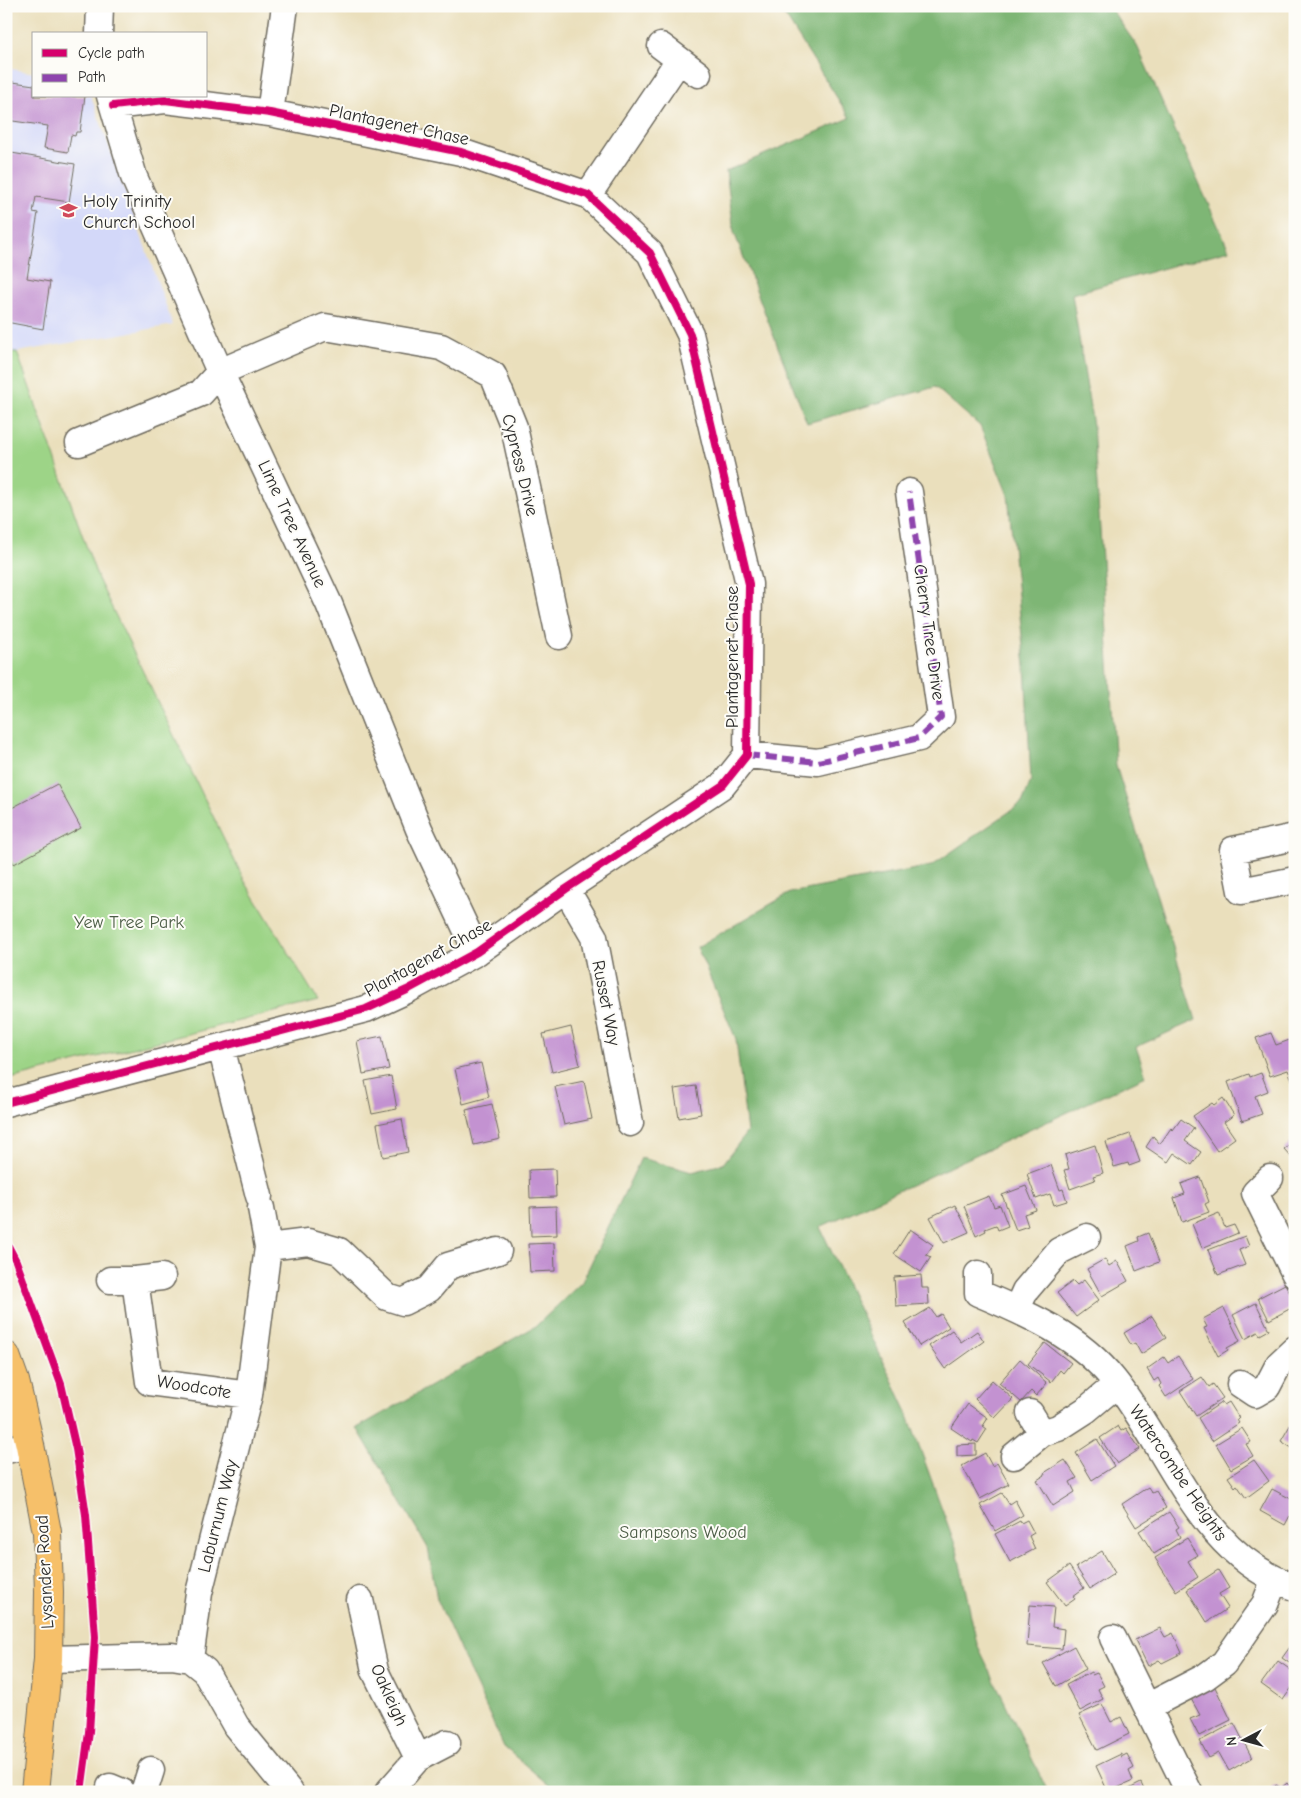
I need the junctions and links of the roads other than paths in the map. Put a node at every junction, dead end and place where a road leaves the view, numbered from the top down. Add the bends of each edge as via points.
1 (100, 6) edge
2 (285, 6) edge
3 (98, 32) edge
4 (679, 60) dead end
5 (112, 101) edge
6 (270, 113) junction
7 (588, 196) junction
8 (220, 372) junction
9 (79, 443) dead end
10 (909, 492) dead end
11 (559, 636) dead end
12 (747, 755) junction
13 (1295, 837) edge
14 (1295, 880) edge
15 (566, 889) junction
16 (477, 952) junction
17 (221, 1047) junction
18 (6, 1103) edge
19 (630, 1123) dead end
20 (1254, 1189) dead end
21 (1087, 1238) dead end
22 (268, 1247) junction
23 (498, 1251) dead end
24 (1295, 1274) edge
25 (162, 1277) dead end
26 (973, 1292) dead end
27 (1017, 1309) junction
28 (1295, 1349) edge
29 (6, 1356) edge
30 (1117, 1384) junction
31 (249, 1396) junction
32 (1251, 1397) dead end
33 (18, 1448) edge
34 (1014, 1456) dead end
35 (1285, 1584) edge
36 (360, 1600) dead end
37 (1113, 1638) dead end
38 (190, 1659) junction
39 (48, 1660) junction
40 (1147, 1706) junction
41 (447, 1743) dead end
42 (418, 1758) junction
43 (287, 1791) edge
44 (35, 1792) edge
45 (388, 1792) edge
46 (1189, 1792) edge

1 - 3 street
2 - 6 street
4 - 7 street
5 - 6 street, Plantagenet Chase via 165,100
5 - 8 street, Lime Tree Avenue via 134,177
6 - 7 street, Plantagenet Chase via 461,152
7 - 12 street, Plantagenet Chase via 650,253 690,334 749,584
8 - 9 street via 201,392
8 - 11 street, Cypress Drive via 325,326 441,347 493,375 514,427
8 - 16 street, Lime Tree Avenue via 330,604 419,829
10 - 12 street, Cherry Tree Drive via 941,718 919,738 818,762
12 - 15 street, Plantagenet Chase via 723,785
13 - 14 street via 1233,850 1241,891
15 - 16 street, Plantagenet Chase
15 - 19 street, Russet Way via 594,937
16 - 17 street, Plantagenet Chase via 366,1009
17 - 18 street, Plantagenet Chase
17 - 22 street, Laburnum Way via 260,1202
20 - 24 street
21 - 27 street via 1051,1244
22 - 23 street via 308,1242 339,1251 387,1297 403,1302 429,1289 448,1266
22 - 31 street, Laburnum Way
25 - 31 street, Woodcote via 122,1280 149,1382
26 - 27 street, Watercombe Heights
27 - 30 street, Watercombe Heights via 1075,1343 1095,1359
28 - 32 street via 1279,1364 1267,1387
29 - 33 main road, Lysander Road via 15,1381
30 - 34 street via 1058,1428 1036,1423
30 - 35 street, Watercombe Heights via 1218,1537 1240,1557
31 - 38 street, Laburnum Way via 199,1593
33 - 39 main road, Lysander Road via 47,1532
35 - 40 street via 1265,1604 1224,1663 1205,1677
36 - 42 street, Oakleigh via 375,1671
37 - 40 street
38 - 39 street via 172,1656
38 - 43 street via 205,1671 236,1726
39 - 44 main road, Lysander Road
40 - 46 street
41 - 42 street
42 - 45 street

